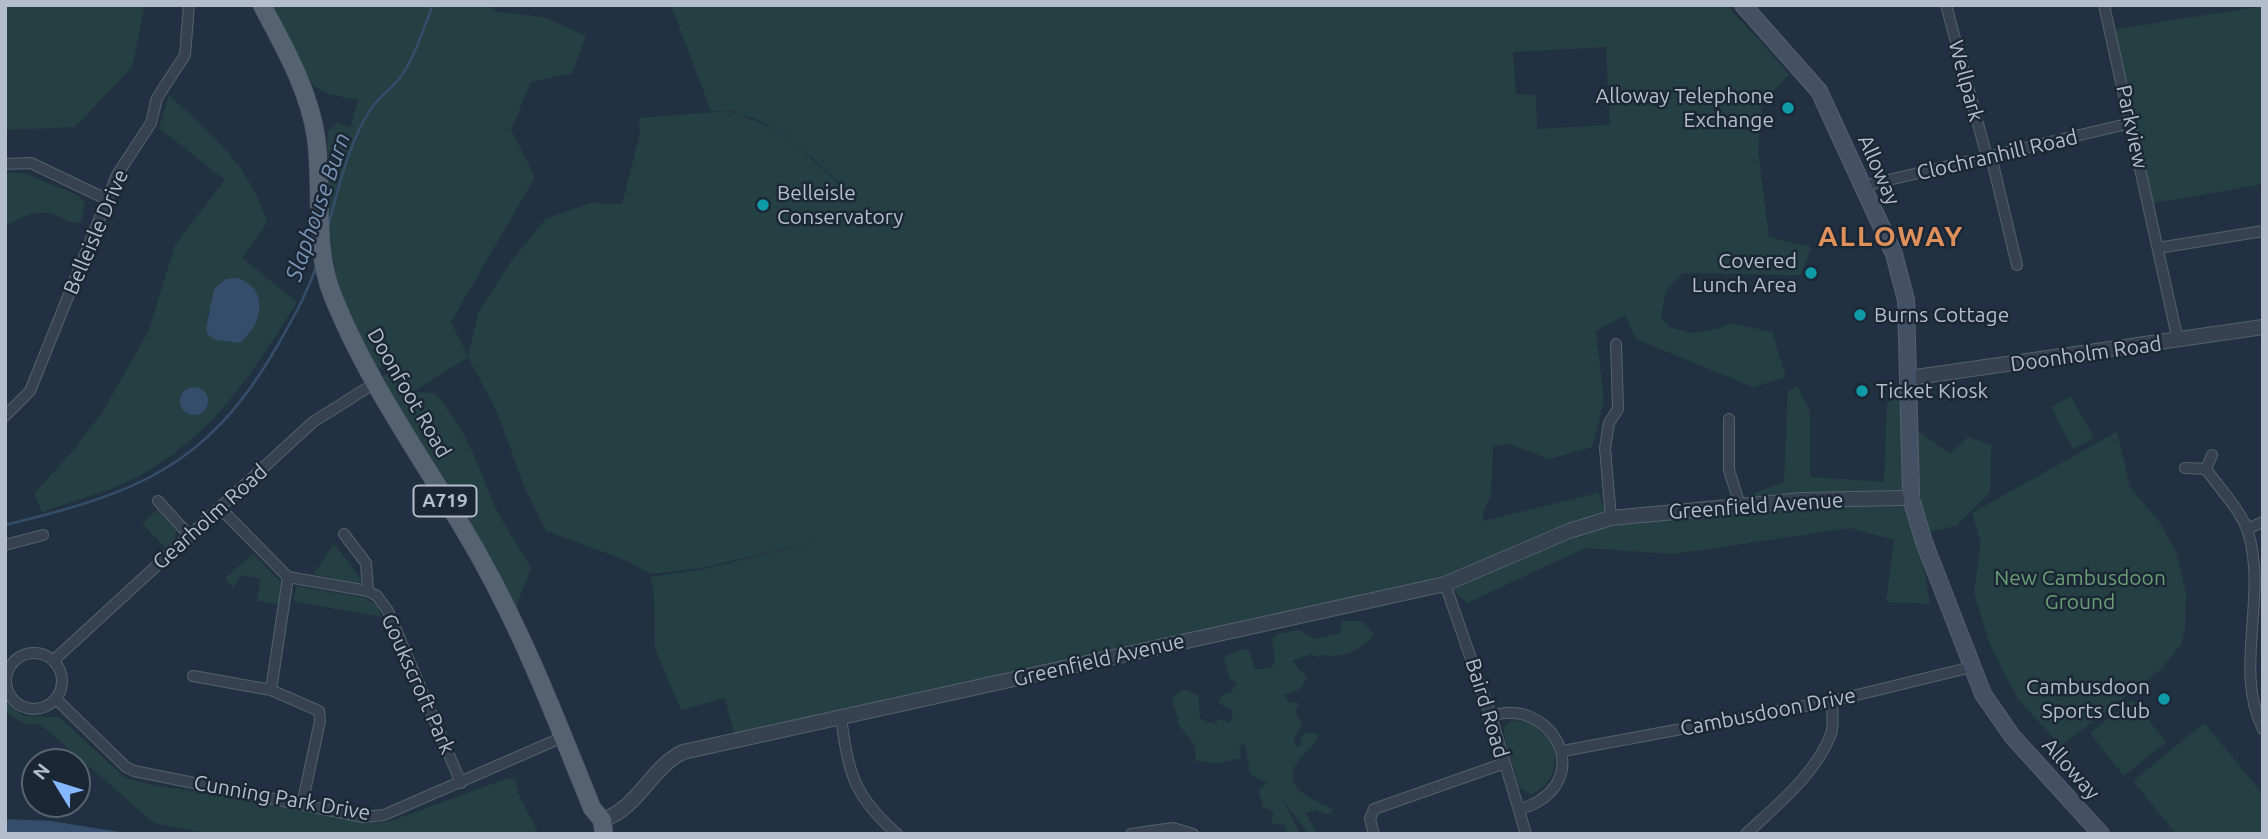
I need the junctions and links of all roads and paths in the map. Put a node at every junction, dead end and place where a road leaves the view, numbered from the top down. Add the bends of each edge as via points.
1 (189, 5) edge
2 (262, 5) edge
3 (1946, 5) edge
4 (2104, 5) edge
5 (1748, 9) edge
6 (2131, 123) junction
7 (1989, 157) junction
8 (5, 164) edge
9 (1863, 186) junction
10 (106, 199) junction
11 (2263, 232) edge
12 (2158, 248) junction
13 (2017, 265) dead end
14 (2263, 327) edge
15 (2178, 341) junction
16 (1616, 344) dead end
17 (1909, 378) junction
18 (374, 383) junction
19 (5, 416) edge
20 (1728, 419) dead end
21 (2211, 455) dead end
22 (2185, 468) dead end
23 (2206, 468) junction
24 (1908, 498) junction
25 (158, 501) dead end
26 (1740, 505) junction
27 (221, 509) junction
28 (1611, 517) junction
29 (2263, 522) edge
30 (2247, 529) junction
31 (344, 534) dead end
32 (43, 535) dead end
33 (190, 536) junction
34 (5, 545) edge
35 (288, 577) junction
36 (1445, 584) junction
37 (368, 591) junction
38 (2258, 642) edge
39 (9, 657) edge
40 (54, 660) junction
41 (1972, 667) junction
42 (193, 676) dead end
43 (271, 690) junction
44 (56, 699) junction
45 (1832, 701) junction
46 (1491, 716) junction
47 (841, 718) junction
48 (2263, 729) edge
49 (563, 737) junction
50 (1563, 751) junction
51 (1505, 764) junction
52 (461, 783) junction
53 (302, 805) junction
54 (1519, 810) junction
55 (603, 827) edge
56 (897, 834) edge
57 (1131, 834) edge
58 (1193, 834) edge
59 (1374, 834) edge
60 (1526, 834) edge
61 (1746, 834) edge
62 (2101, 834) edge

1 - 10 street, Belleisle Drive via 185,54
2 - 18 main road, Doonfoot Road / A719 via 310,109 330,290
3 - 7 street, Wellpark
4 - 6 street, Parkview
5 - 9 main road, Alloway via 1819,91
6 - 7 street, Clochranhill Road
6 - 12 street, Parkview
7 - 9 street, Clochranhill Road
7 - 13 street, Wellpark
8 - 10 street via 31,163
9 - 17 main road, Alloway via 1903,285
10 - 19 street, Belleisle Drive via 44,362 30,391
11 - 12 street
12 - 15 street, Parkview
14 - 15 street, Doonholm Road
15 - 17 street, Doonholm Road
16 - 28 street via 1618,409 1609,423 1605,448
17 - 24 main road, Alloway
18 - 27 street, Gearholm Road via 313,422
18 - 49 main road, Doonfoot Road / A719 via 505,604
20 - 26 street via 1729,470
21 - 23 street
22 - 23 street
23 - 30 street
24 - 26 street, Greenfield Avenue
24 - 41 main road, Alloway
25 - 33 street
26 - 28 street, Greenfield Avenue
27 - 33 street, Gearholm Road
27 - 35 street
28 - 36 street, Greenfield Avenue
29 - 30 street
30 - 38 street via 2258,598
31 - 37 street, Goukscroft Park via 366,563
32 - 34 street
33 - 40 street, Gearholm Road
35 - 37 street, Goukscroft Park
35 - 43 street
36 - 46 street, Baird Road
36 - 47 street, Greenfield Avenue
37 - 52 street, Goukscroft Park via 388,611
38 - 48 street via 2253,708
39 - 40 street via 33,652
39 - 44 street via 6,684 18,705 34,709
40 - 44 street via 63,679
41 - 45 street, Cambusdoon Drive
41 - 62 main road, Alloway via 1983,694 2012,736
42 - 43 street
43 - 53 street via 319,711
44 - 53 street, Cunning Park Drive via 126,768
45 - 50 street, Cambusdoon Drive
45 - 61 street via 1832,732 1815,761 1788,795
46 - 50 street via 1515,712 1535,719 1549,729
46 - 51 street, Baird Road
47 - 55 street, Greenfield Avenue via 683,752 662,766 637,797
47 - 56 street via 848,764 858,789 873,812
49 - 52 street, Cunning Park Drive
49 - 55 main road, Doonfoot Road / A719
50 - 54 street via 1559,777 1550,790 1539,802
51 - 54 street, Baird Road
51 - 59 street via 1374,809 1370,820
52 - 53 street, Cunning Park Drive via 384,815 363,817
54 - 60 street, Baird Road
57 - 58 street via 1173,828

